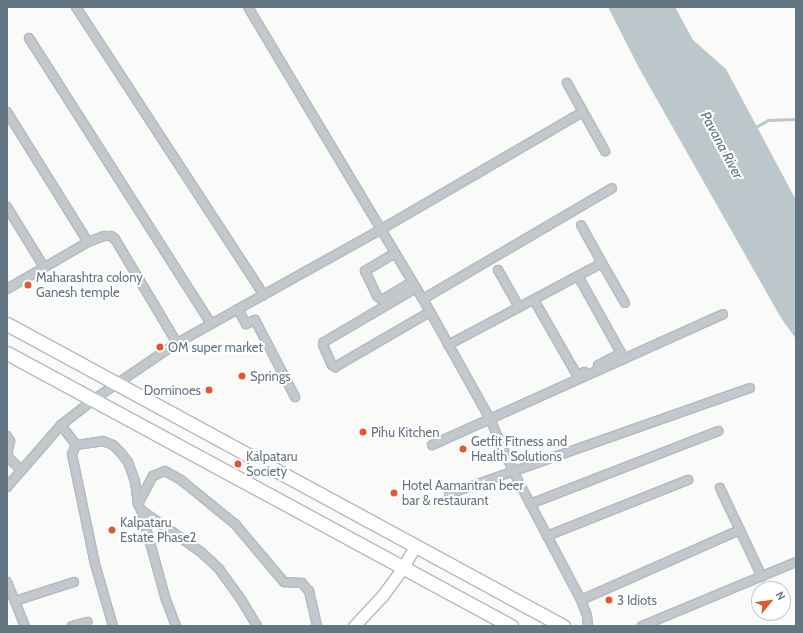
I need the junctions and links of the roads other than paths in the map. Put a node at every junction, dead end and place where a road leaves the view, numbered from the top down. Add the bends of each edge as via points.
1 (76, 7) edge
2 (248, 7) edge
3 (29, 38) dead end
4 (567, 83) dead end
5 (7, 112) edge
6 (584, 112) junction
7 (605, 151) dead end
8 (612, 188) dead end
9 (7, 207) edge
10 (581, 225) dead end
11 (380, 230) junction
12 (88, 242) junction
13 (395, 253) junction
14 (602, 263) junction
15 (44, 267) junction
16 (498, 270) dead end
17 (578, 276) junction
18 (414, 285) junction
19 (7, 289) edge
20 (264, 295) junction
21 (422, 298) junction
22 (534, 300) junction
23 (625, 303) dead end
24 (519, 308) junction
25 (238, 309) junction
26 (430, 312) junction
27 (723, 314) dead end
28 (7, 324) edge
29 (211, 324) junction
30 (177, 343) junction
31 (448, 345) junction
32 (7, 353) edge
33 (118, 384) junction
34 (750, 388) dead end
35 (295, 397) dead end
36 (94, 400) junction
37 (490, 419) junction
38 (61, 425) junction
39 (718, 431) dead end
40 (7, 436) edge
41 (432, 444) dead end
42 (76, 445) junction
43 (7, 455) edge
44 (21, 470) junction
45 (513, 472) junction
46 (688, 480) dead end
47 (7, 487) edge
48 (720, 488) dead end
49 (449, 494) dead end
50 (530, 504) junction
51 (140, 507) junction
52 (740, 530) junction
53 (547, 536) junction
54 (416, 546) junction
55 (796, 562) edge
56 (403, 567) junction
57 (762, 577) junction
58 (7, 582) edge
59 (74, 582) dead end
60 (581, 600) junction
61 (15, 601) junction
62 (87, 622) dead end
63 (25, 626) edge
64 (72, 626) edge
65 (113, 626) edge
66 (176, 626) edge
67 (257, 626) edge
68 (317, 626) edge
69 (354, 626) edge
70 (511, 626) edge
71 (563, 626) edge
72 (588, 626) edge
73 (642, 626) edge

1 - 20 street
2 - 11 street
3 - 29 street
4 - 6 street
5 - 12 street
6 - 7 street
6 - 11 street
8 - 21 street
9 - 15 street
10 - 14 street
11 - 13 street
11 - 20 street
12 - 15 street
12 - 30 street via 104,236 116,239
13 - 18 street
13 - 18 street via 365,271 377,296 382,300
14 - 17 street
14 - 23 street
15 - 19 street
16 - 24 street
17 - 22 street
17 - 22 street via 621,353 577,375
18 - 21 street
18 - 26 street via 324,342 332,365 335,367
20 - 25 street
21 - 26 street
22 - 24 street
24 - 31 street
25 - 29 street
25 - 35 street via 246,324 255,320
26 - 31 street
27 - 37 street
28 - 33 main road
29 - 30 street
30 - 33 street
31 - 37 street
32 - 36 main road
33 - 36 street
33 - 54 main road
34 - 45 street
36 - 38 street
36 - 56 main road
37 - 41 street
37 - 45 street
38 - 42 street
38 - 44 street
39 - 50 street
40 - 43 street via 10,441
42 - 51 street via 104,441 113,445 128,462
42 - 65 street via 72,454 95,564
43 - 44 street
44 - 47 street
45 - 49 street
45 - 50 street
46 - 53 street
48 - 52 street
50 - 53 street
51 - 66 street via 166,600
51 - 67 street via 201,552 219,569
51 - 68 street via 153,476 165,471 181,480 235,524 284,582 302,583 309,592
52 - 57 street
52 - 60 street
53 - 60 street
54 - 56 street
54 - 71 main road
55 - 57 street
56 - 69 street via 383,596
56 - 70 main road
57 - 73 street
58 - 61 street
59 - 61 street
60 - 72 street via 588,616
61 - 63 street
62 - 64 street

